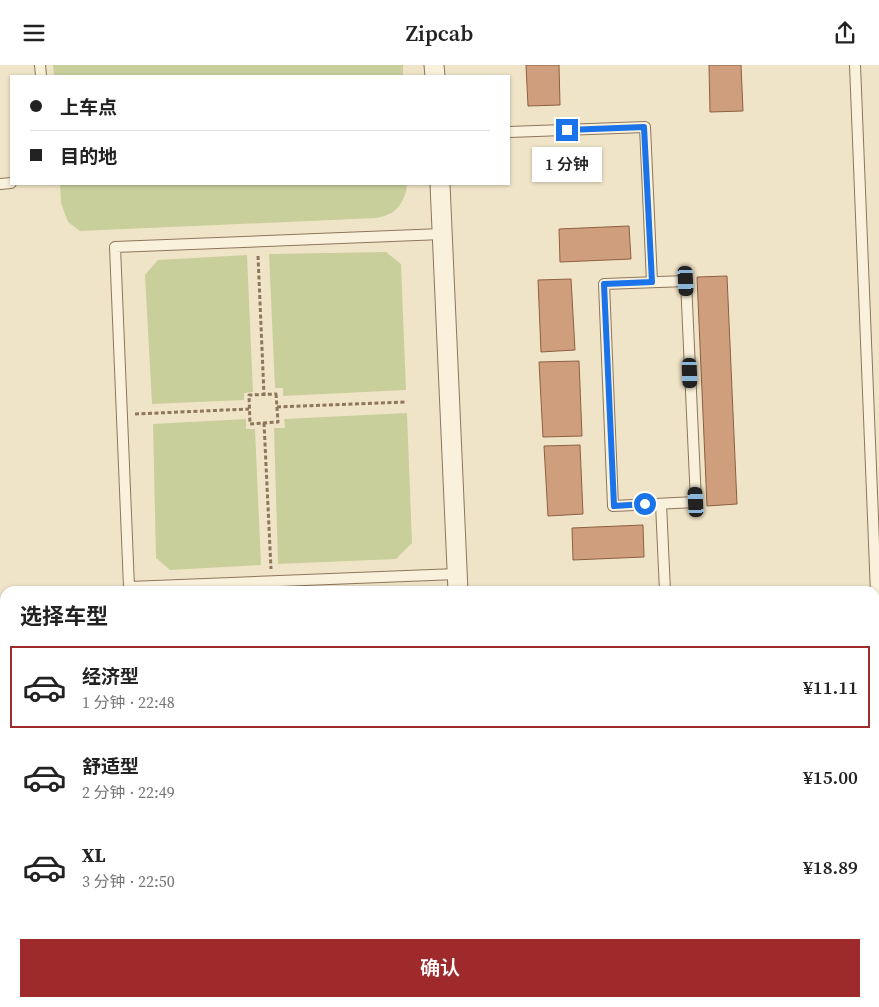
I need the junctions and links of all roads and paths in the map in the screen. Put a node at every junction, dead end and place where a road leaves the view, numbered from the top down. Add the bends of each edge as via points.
1 (855, 65) edge
2 (510, 132) edge
3 (440, 185) edge
4 (442, 234) junction
5 (258, 242) junction
6 (652, 282) junction
7 (264, 395) junction
8 (407, 403) dead end
9 (277, 407) junction
10 (249, 409) junction
11 (122, 414) junction
12 (264, 423) junction
13 (661, 503) junction
14 (271, 582) junction
15 (457, 583) edge
16 (129, 586) edge
17 (157, 586) edge
18 (665, 586) edge
19 (876, 586) edge

1 - 19 lane
2 - 6 lane via 644,127
3 - 4 street
4 - 5 lane
4 - 15 street
5 - 7 path
5 - 11 lane via 115,247
6 - 13 lane via 686,281 696,502
6 - 13 lane via 604,284 611,457 614,506
7 - 9 path via 276,394
7 - 10 path via 249,395
8 - 9 path
9 - 12 path via 278,422
10 - 11 path
10 - 12 path via 250,424
11 - 16 lane
12 - 14 path
13 - 18 lane
14 - 15 lane
14 - 17 lane

